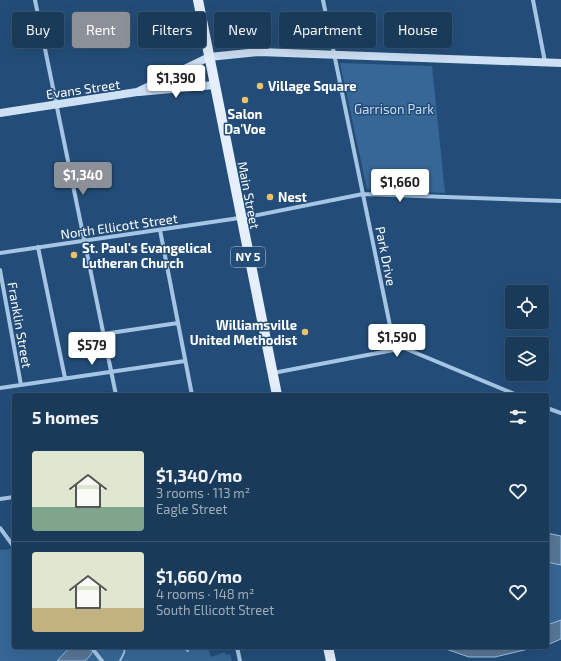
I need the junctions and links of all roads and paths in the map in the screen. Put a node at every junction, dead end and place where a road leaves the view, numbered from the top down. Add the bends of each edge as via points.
1 (35, 0) edge
2 (198, 0) edge
3 (323, 0) edge
4 (533, 0) edge
5 (334, 55) junction
6 (209, 57) junction
7 (545, 62) junction
8 (561, 63) edge
9 (214, 85) junction
10 (137, 92) junction
11 (56, 105) junction
12 (0, 113) edge
13 (364, 194) junction
14 (561, 201) edge
15 (241, 218) junction
16 (160, 230) junction
17 (84, 240) junction
18 (38, 247) junction
19 (0, 252) edge
20 (0, 270) edge
21 (178, 323) junction
22 (103, 334) junction
23 (394, 350) junction
24 (186, 361) junction
25 (111, 371) junction
26 (272, 373) junction
27 (65, 378) junction
28 (21, 384) junction
29 (0, 388) edge
30 (116, 393) edge
31 (192, 393) edge
32 (277, 393) edge
33 (512, 393) edge
34 (549, 409) edge
35 (561, 413) edge
36 (12, 497) edge
37 (0, 499) edge
38 (0, 528) edge
39 (12, 544) edge
40 (93, 649) edge
41 (237, 649) edge
42 (328, 649) edge
43 (102, 661) edge
44 (240, 661) edge
45 (331, 661) edge

1 - 11 street
2 - 6 main road, Main Street / NY 5
3 - 5 street, Park Drive
4 - 7 street
5 - 6 street, Evans Street via 255,52
5 - 7 street, Evans Street
5 - 13 street, Park Drive
6 - 9 main road, Main Street / NY 5
6 - 10 street, Evans Street
7 - 8 street, Evans Street
9 - 10 street
9 - 15 main road, Main Street / NY 5
10 - 11 street, Evans Street
11 - 12 street, Evans Street
11 - 17 street
13 - 14 street, North Ellicott Street
13 - 15 street, North Ellicott Street
13 - 23 street, Park Drive
15 - 16 street, North Ellicott Street
15 - 26 main road, Main Street / NY 5
16 - 17 street, North Ellicott Street
16 - 21 street
17 - 18 street, North Ellicott Street
17 - 22 street
18 - 19 street, North Ellicott Street
18 - 27 street
20 - 28 street, Franklin Street
21 - 22 street
21 - 24 street
22 - 25 street
23 - 26 street
23 - 33 street via 404,348
24 - 25 street
24 - 31 street
25 - 27 street
25 - 30 street
26 - 32 main road, Main Street / NY 5
27 - 28 street
28 - 29 street
34 - 35 street
36 - 37 street
38 - 39 street
40 - 43 street
41 - 44 street
42 - 45 main road

